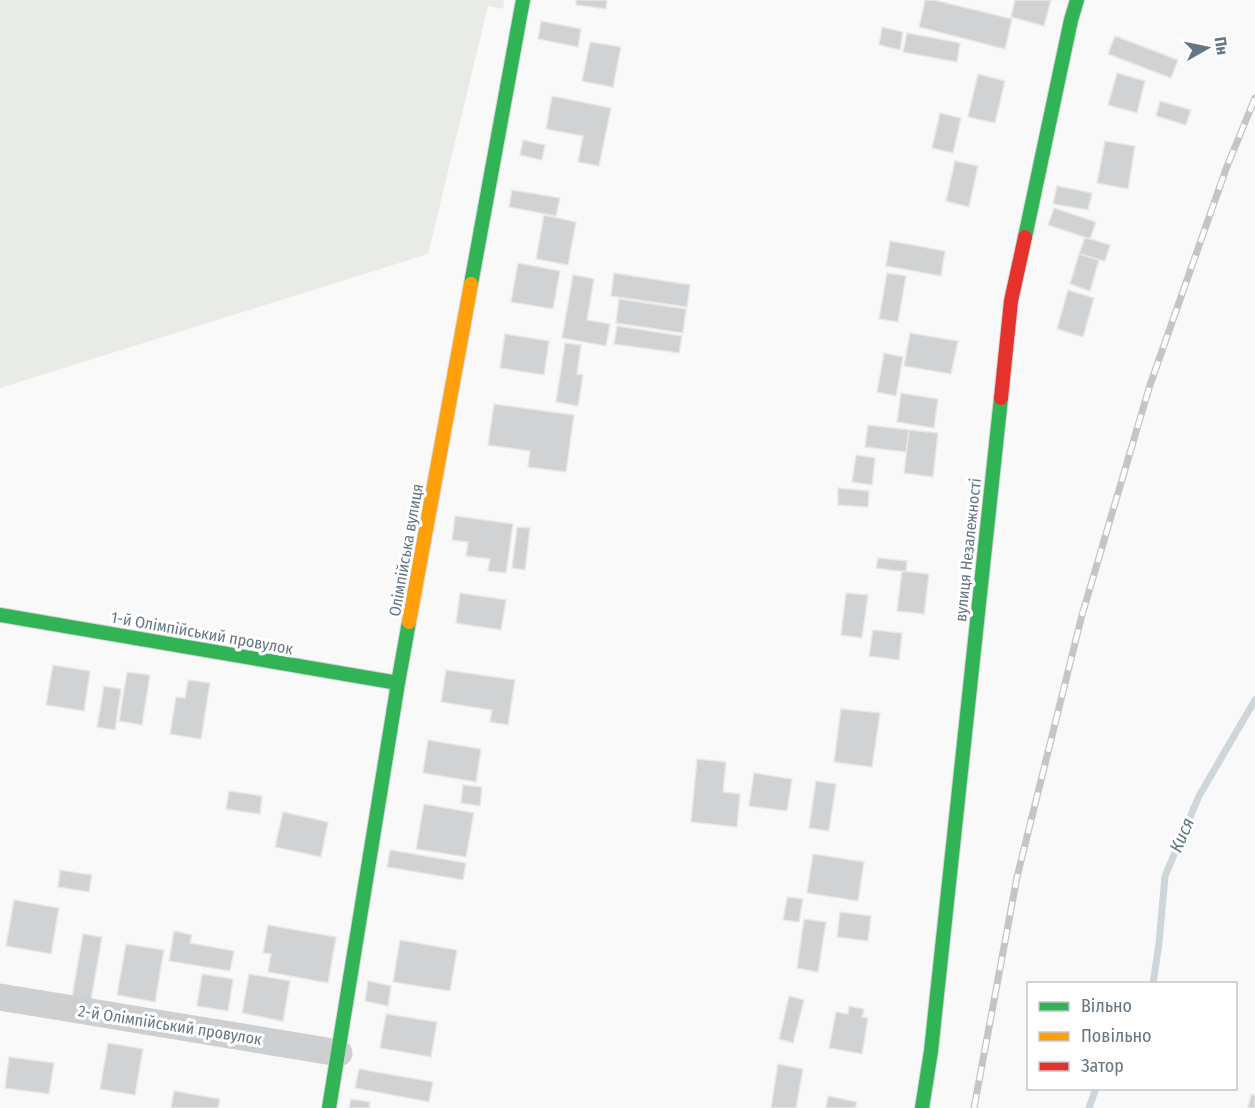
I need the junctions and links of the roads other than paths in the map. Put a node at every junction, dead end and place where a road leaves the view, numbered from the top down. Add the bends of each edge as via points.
1 (523, 0) edge
2 (1077, 0) edge
3 (0, 615) edge
4 (398, 683) junction
5 (0, 997) edge
6 (339, 1053) junction
7 (329, 1108) edge
8 (922, 1108) edge

1 - 4 street, Олімпійська вулиця
2 - 8 street, вулиця Незалежності via 1011,301 933,1039
3 - 4 street, 1-й Олімпійський провулок
4 - 6 street, Олімпійська вулиця
5 - 6 street, 2-й Олімпійський провулок
6 - 7 street, Олімпійська вулиця

